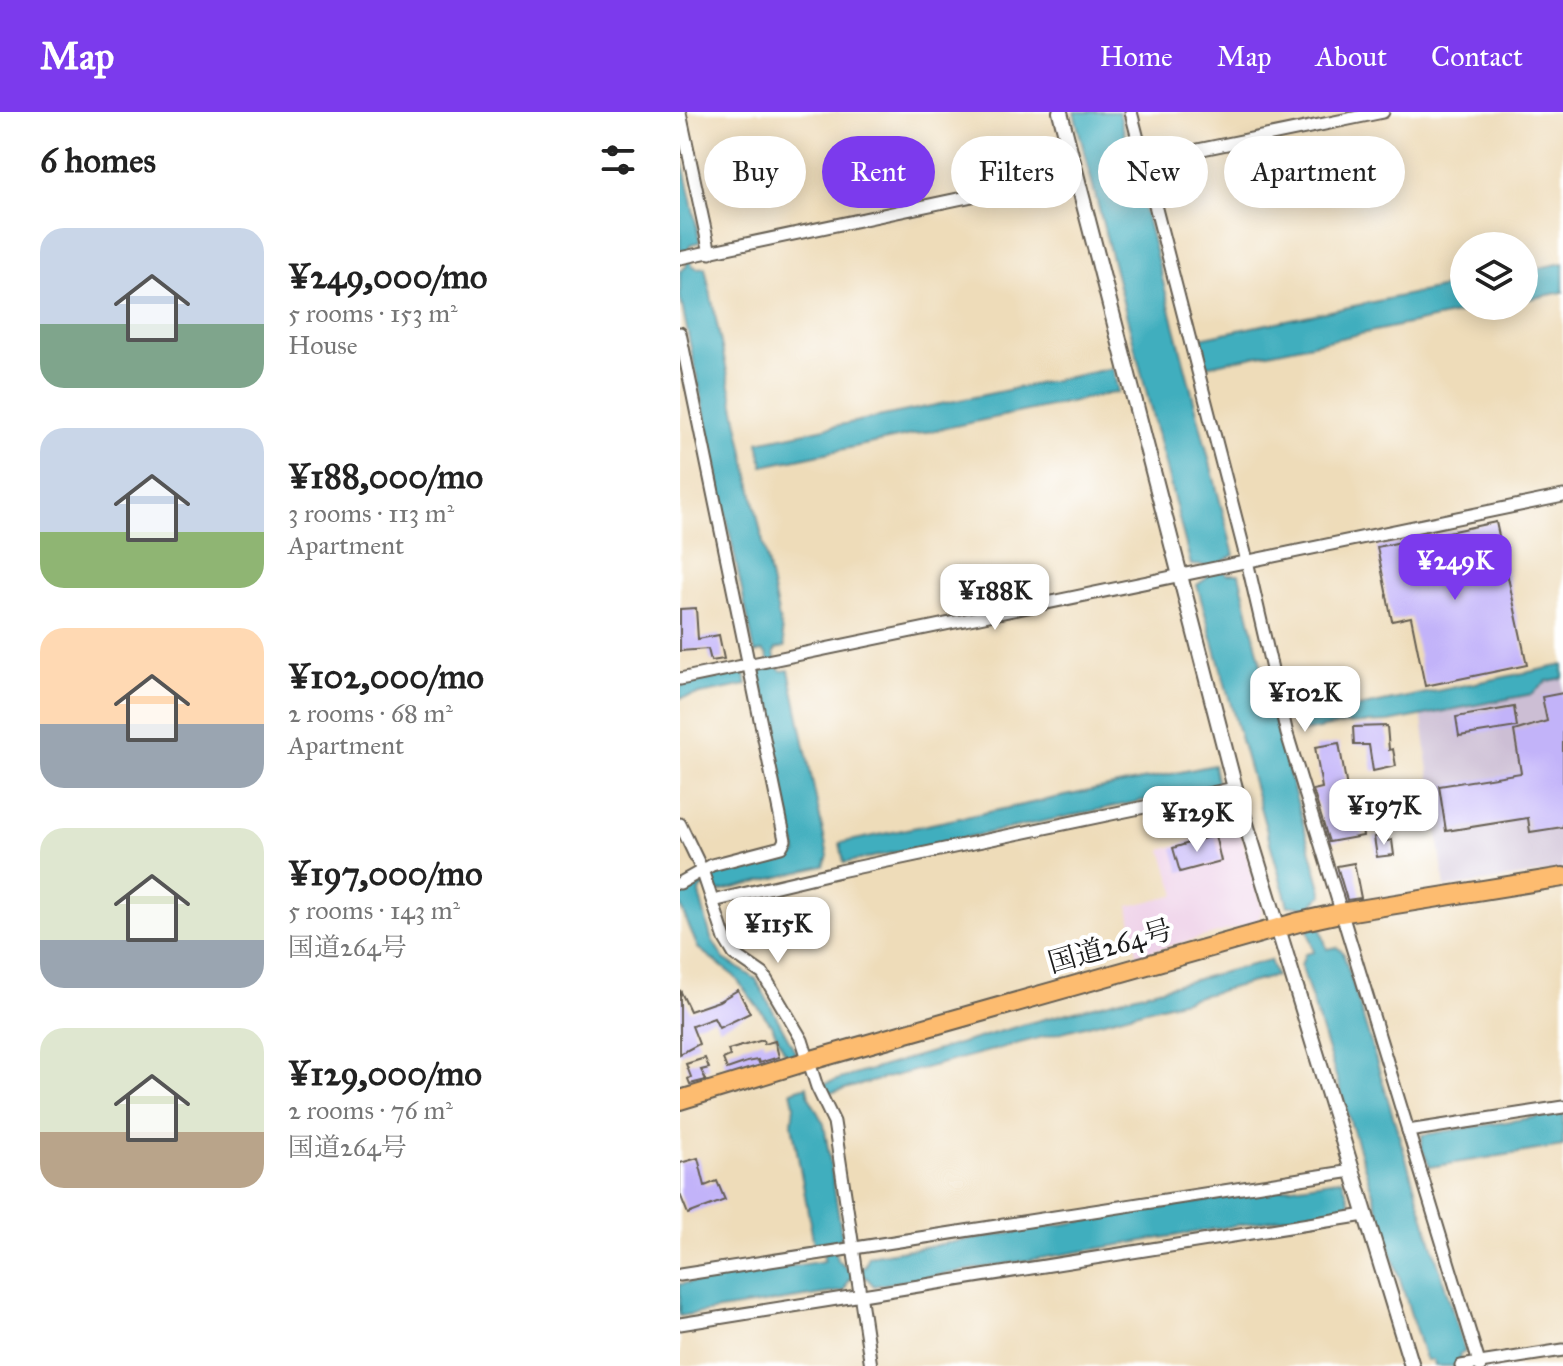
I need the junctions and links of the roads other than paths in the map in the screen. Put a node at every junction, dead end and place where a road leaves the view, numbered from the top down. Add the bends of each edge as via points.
1 (1060, 112) edge
2 (1131, 112) edge
3 (1383, 112) edge
4 (680, 113) edge
5 (1066, 136) edge
6 (1137, 136) edge
7 (1208, 148) edge
8 (1082, 197) edge
9 (951, 201) edge
10 (1156, 208) edge
11 (710, 253) junction
12 (685, 258) edge
13 (680, 333) edge
14 (1563, 496) edge
15 (1247, 561) junction
16 (1180, 576) junction
17 (750, 664) junction
18 (680, 679) edge
19 (1235, 788) junction
20 (680, 824) edge
21 (1563, 877) edge
22 (705, 878) junction
23 (680, 883) edge
24 (713, 901) junction
25 (1331, 915) junction
26 (1277, 928) junction
27 (808, 1061) junction
28 (680, 1100) edge
29 (1563, 1107) edge
30 (1408, 1131) junction
31 (1352, 1171) junction
32 (1365, 1215) junction
33 (853, 1249) junction
34 (680, 1275) edge
35 (860, 1296) junction
36 (680, 1324) edge
37 (1563, 1350) edge
38 (1480, 1364) edge
39 (871, 1366) edge
40 (1412, 1366) edge
41 (1463, 1366) edge

1 - 5 street
2 - 6 street
3 - 7 street
4 - 11 street
8 - 16 street
9 - 11 street
10 - 15 street
11 - 12 street
13 - 17 street
14 - 15 street
15 - 16 street
15 - 25 street
16 - 17 street
16 - 19 street
17 - 18 street
17 - 22 street via 785,840 781,847
19 - 24 street
19 - 26 street
20 - 22 street
21 - 25 highway, 国道264号
22 - 23 street
22 - 24 street
24 - 27 street via 725,939 734,954 763,974 802,1040
25 - 26 highway, 国道264号
25 - 30 street
26 - 27 highway, 国道264号
26 - 31 street
27 - 28 highway, 国道264号
27 - 33 street via 834,1122
29 - 30 street
30 - 38 street
31 - 32 street
31 - 33 street
32 - 35 street
32 - 40 street
33 - 34 street
33 - 35 street
35 - 36 street
35 - 39 street
37 - 38 street
38 - 41 street

